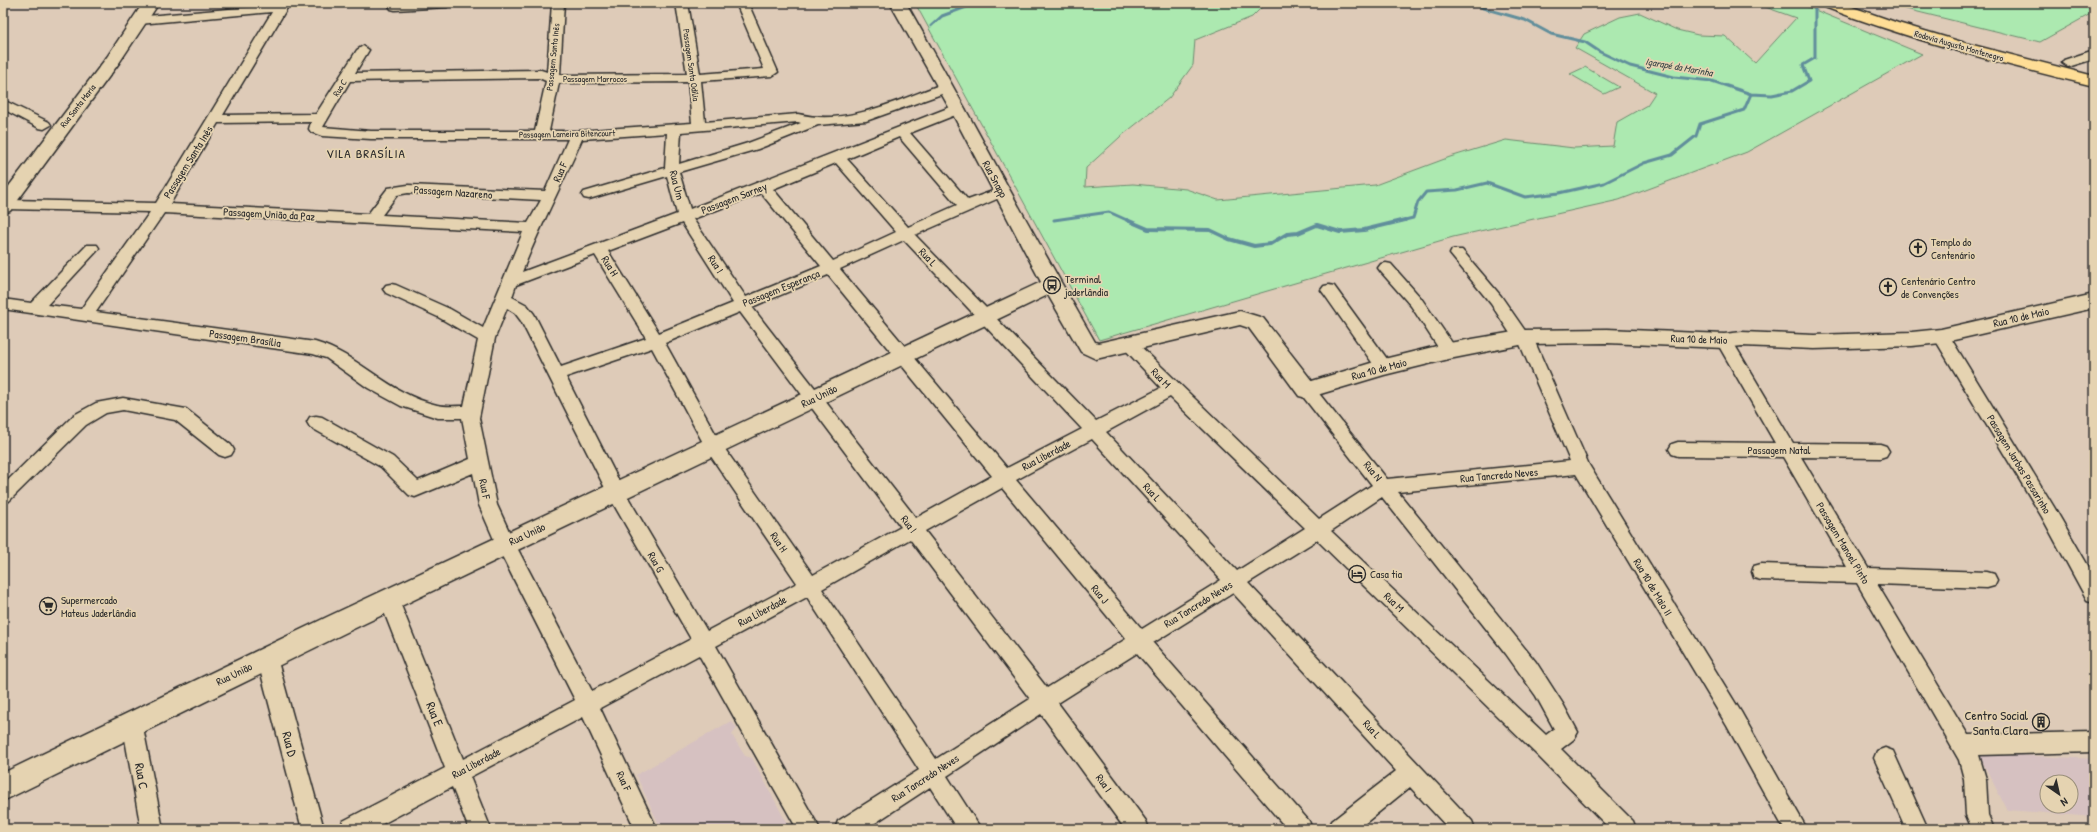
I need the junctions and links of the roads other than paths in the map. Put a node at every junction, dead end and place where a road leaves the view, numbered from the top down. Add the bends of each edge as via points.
1 (150, 3) edge
2 (447, 3) edge
3 (558, 3) edge
4 (682, 3) edge
5 (742, 3) edge
6 (898, 3) edge
7 (1827, 3) edge
8 (1858, 3) edge
9 (282, 5) edge
10 (395, 6) dead end
11 (140, 20) junction
12 (364, 50) dead end
13 (2094, 54) edge
14 (2068, 63) junction
15 (2094, 69) edge
16 (347, 77) junction
17 (694, 78) junction
18 (553, 79) junction
19 (2094, 81) edge
20 (945, 88) junction
21 (4, 105) edge
22 (958, 109) junction
23 (214, 119) junction
24 (821, 120) junction
25 (319, 122) junction
26 (44, 125) dead end
27 (699, 127) junction
28 (674, 129) junction
29 (901, 131) junction
30 (541, 135) junction
31 (577, 135) junction
32 (838, 156) junction
33 (672, 170) junction
34 (764, 187) junction
35 (1001, 192) junction
36 (589, 195) dead end
37 (550, 196) junction
38 (4, 204) edge
39 (966, 206) junction
40 (160, 208) junction
41 (685, 217) junction
42 (371, 220) junction
43 (532, 228) junction
44 (906, 234) junction
45 (92, 248) dead end
46 (599, 249) junction
47 (1457, 254) dead end
48 (830, 268) junction
49 (1386, 268) dead end
50 (1052, 285) junction
51 (390, 289) dead end
52 (506, 290) junction
53 (1329, 290) dead end
54 (2094, 301) edge
55 (3, 304) edge
56 (742, 304) junction
57 (35, 308) junction
58 (85, 315) junction
59 (986, 317) junction
60 (1941, 336) junction
61 (1523, 337) junction
62 (487, 338) junction
63 (656, 341) junction
64 (1724, 341) junction
65 (1128, 344) junction
66 (1096, 351) joint
67 (1448, 351) junction
68 (902, 356) junction
69 (1384, 367) junction
70 (557, 374) junction
71 (1172, 390) junction
72 (1307, 390) junction
73 (813, 399) junction
74 (471, 412) junction
75 (316, 422) dead end
76 (1094, 430) junction
77 (714, 446) junction
78 (1678, 449) dead end
79 (225, 450) dead end
80 (1788, 451) junction
81 (1880, 451) dead end
82 (480, 463) junction
83 (1581, 468) junction
84 (1004, 478) junction
85 (1385, 486) junction
86 (616, 493) junction
87 (3, 496) edge
88 (913, 529) junction
89 (1319, 529) junction
90 (505, 544) junction
91 (1761, 572) dead end
92 (1862, 576) junction
93 (1987, 580) dead end
94 (1235, 582) junction
95 (810, 586) junction
96 (2094, 594) edge
97 (389, 599) junction
98 (1138, 641) junction
99 (703, 642) junction
100 (267, 658) junction
101 (1044, 701) junction
102 (588, 704) junction
103 (132, 722) junction
104 (2094, 742) edge
105 (1962, 745) junction
106 (1545, 748) junction
107 (1885, 758) dead end
108 (1412, 772) junction
109 (458, 773) junction
110 (933, 773) junction
111 (3, 787) edge
112 (152, 829) edge
113 (313, 829) edge
114 (351, 829) edge
115 (480, 829) edge
116 (646, 829) edge
117 (809, 829) edge
118 (846, 829) edge
119 (970, 829) edge
120 (1138, 829) edge
121 (1301, 829) edge
122 (1340, 829) edge
123 (1464, 829) edge
124 (1625, 829) edge
125 (1796, 829) edge
126 (1917, 829) edge
127 (1983, 829) edge

1 - 11 main road, Rua Santa Maria
2 - 10 street
3 - 18 street, Passagem Santa Inês
4 - 17 street, Passagem Santa Odília
5 - 17 street, Passagem Marrocos via 772,72
6 - 20 main road, Rua Snapp
7 - 19 main road, Rodovia Augusto Montenegro via 1892,27
8 - 14 main road, Rodovia Augusto Montenegro via 1980,41
9 - 11 street
9 - 23 street, Passagem Santa Inês
11 - 38 main road, Rua Santa Maria via 114,60
12 - 16 street, Rua C
13 - 14 street
14 - 15 main road, Rodovia Augusto Montenegro
16 - 18 street, Passagem Marrocos via 541,74
16 - 25 street, Rua C
17 - 18 street, Passagem Marrocos
17 - 27 street, Passagem Santa Odília
18 - 30 street, Passagem Santa Inês
20 - 22 main road, Rua Snapp
20 - 24 street, Passagem Lameira Bitencourt via 862,118
21 - 26 street
22 - 29 street, Passagem Sarney
22 - 35 main road, Rua Snapp
23 - 25 street
23 - 40 street, Passagem Santa Inês
24 - 27 street, Passagem Lameira Bitencourt via 812,122 798,118
24 - 33 street, Passagem Lameira Bitencourt via 753,146
25 - 30 street, Passagem Lameira Bitencourt via 316,129 322,132
27 - 28 street, Passagem Lameira Bitencourt
28 - 31 street, Passagem Lameira Bitencourt
28 - 33 street, Rua Um
29 - 32 street, Passagem Sarney
29 - 39 street
30 - 31 street, Passagem Lameira Bitencourt
31 - 37 street, Rua F
32 - 34 street, Passagem Sarney
32 - 44 street, Rua L
33 - 36 street, Passagem Lameira Bitencourt
33 - 41 street, Rua Um
34 - 41 street, Passagem Sarney
34 - 48 street
35 - 39 street, Passagem Esperança
35 - 50 main road, Rua Snapp
37 - 42 street, Passagem Nazareno via 408,189 393,191
37 - 43 street, Rua F
38 - 40 street, Passagem União da Paz
39 - 44 street, Passagem Esperança
40 - 42 street, Passagem União da Paz
40 - 58 street, Passagem Santa Inês
41 - 46 street, Passagem Sarney
41 - 56 street, Rua I
42 - 43 street, Passagem União da Paz
43 - 52 street, Rua F
44 - 48 street, Passagem Esperança
44 - 59 street, Rua L
45 - 57 street
46 - 52 street, Passagem Sarney
46 - 63 street, Rua H
47 - 61 street, Rua 10 de Maio II
48 - 56 street, Passagem Esperança
48 - 68 street
49 - 67 street via 1416,302
50 - 59 main road, Rua União
50 - 66 main road, Rua Snapp via 1088,347
51 - 62 street via 444,313
52 - 62 street, Rua F
52 - 70 street, Rua G via 528,318
53 - 69 street
54 - 60 main road, Rua 10 de Maio
55 - 57 street, Passagem Brasília
56 - 63 street, Passagem Esperança
56 - 73 street, Rua I
57 - 58 street, Passagem Brasília
58 - 74 street, Passagem Brasília via 315,348 332,354 374,384 407,402 438,412
59 - 68 main road, Rua União
59 - 76 street, Rua L
60 - 64 main road, Rua 10 de Maio via 1814,342 1742,339
60 - 96 street, Passagem Jarbas Passarinho via 2048,512
61 - 64 main road, Rua 10 de Maio via 1607,336
61 - 67 main road, Rua 10 de Maio
61 - 83 street, Rua 10 de Maio II
62 - 74 street, Rua F
63 - 70 street, Passagem Esperança
63 - 77 street, Rua H
64 - 80 street, Passagem Manoel Pinto
65 - 66 main road, Rua N
65 - 71 street, Rua M
65 - 72 main road, Rua N via 1240,318 1256,323
67 - 69 main road, Rua 10 de Maio
68 - 73 main road, Rua União
68 - 84 street, Rua J
69 - 72 main road, Rua 10 de Maio
70 - 86 street, Rua G
71 - 76 street, Rua Liberdade
71 - 89 street, Rua M
72 - 85 street, Rua N
73 - 77 main road, Rua União
73 - 88 street, Rua I
74 - 82 street, Rua F via 470,418
75 - 82 street via 388,462 415,490
76 - 84 street, Rua Liberdade
76 - 94 street, Rua L
77 - 86 main road, Rua União
77 - 95 street, Rua H
78 - 80 street, Passagem Natal
79 - 87 street via 180,414 123,404 102,407 80,420
80 - 81 street, Passagem Natal
80 - 92 street, Passagem Manoel Pinto
82 - 90 street, Rua F via 488,505
83 - 85 street, Rua Tancredo Neves
83 - 125 street, Rua 10 de Maio II via 1734,719
84 - 88 street, Rua Liberdade
84 - 98 street, Rua J
85 - 89 street, Rua Tancredo Neves
85 - 106 street, Rua N via 1489,616 1558,713 1566,732
86 - 90 main road, Rua União
86 - 99 street, Rua G
88 - 95 street, Rua Liberdade
88 - 101 street, Rua I
89 - 94 street, Rua Tancredo Neves
89 - 106 street, Rua M
90 - 97 main road, Rua União
90 - 102 street, Rua F
91 - 92 street
92 - 93 street
92 - 105 street, Passagem Manoel Pinto
94 - 98 street, Rua Tancredo Neves
94 - 108 street, Rua L
95 - 99 street, Rua Liberdade
95 - 110 street, Rua H
97 - 100 main road, Rua União
97 - 109 street, Rua E
98 - 101 street, Rua Tancredo Neves
98 - 121 street, Rua J
99 - 102 street, Rua Liberdade
99 - 117 street, Rua G
100 - 103 main road, Rua União
100 - 113 street, Rua D
101 - 110 street, Rua Tancredo Neves
101 - 120 street, Rua I
102 - 109 street, Rua Liberdade
102 - 116 street, Rua F
103 - 111 main road, Rua União
103 - 112 street, Rua C
104 - 105 street
105 - 127 street, Passagem Manoel Pinto via 1969,757 1975,779 1977,815
106 - 124 street, Rua M
107 - 126 street
108 - 122 street
108 - 123 street, Rua L
109 - 114 street, Rua Liberdade
109 - 115 street, Rua E
110 - 118 street, Rua Tancredo Neves
110 - 119 street, Rua H

